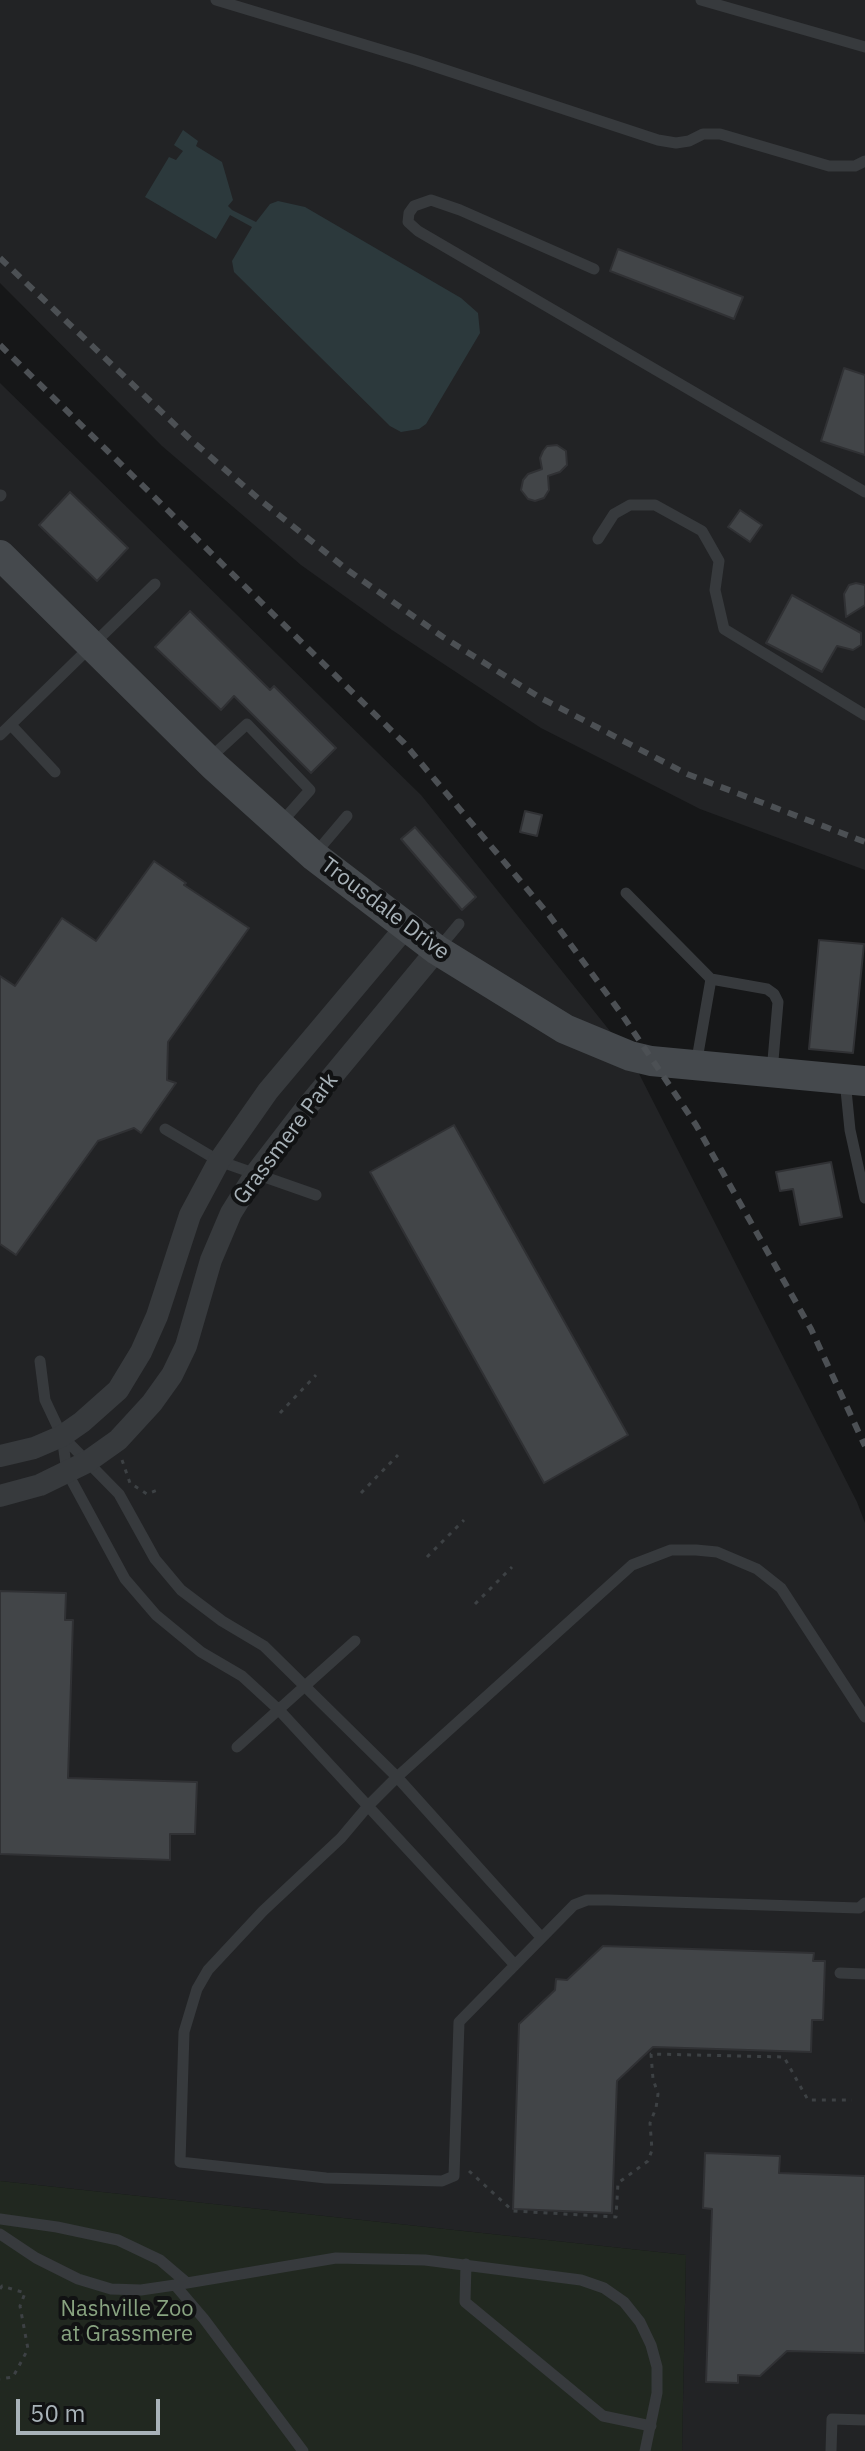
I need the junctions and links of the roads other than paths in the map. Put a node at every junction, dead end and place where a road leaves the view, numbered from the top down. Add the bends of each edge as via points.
1 (216, 0) edge
2 (701, 0) edge
3 (865, 47) edge
4 (865, 161) edge
5 (594, 269) dead end
6 (865, 492) edge
7 (598, 539) dead end
8 (0, 555) edge
9 (155, 584) dead end
10 (94, 646) junction
11 (865, 715) edge
12 (11, 725) junction
13 (0, 735) edge
14 (209, 760) junction
15 (55, 772) dead end
16 (347, 816) dead end
17 (280, 825) junction
18 (314, 856) junction
19 (626, 893) dead end
20 (459, 924) dead end
21 (405, 928) junction
22 (437, 950) junction
23 (711, 979) junction
24 (696, 1065) junction
25 (772, 1073) junction
26 (855, 1080) edge
27 (165, 1129) dead end
28 (219, 1161) junction
29 (256, 1173) junction
30 (316, 1195) dead end
31 (865, 1198) edge
32 (40, 1361) dead end
33 (62, 1436) junction
34 (0, 1456) edge
35 (77, 1467) junction
36 (0, 1496) edge
37 (355, 1641) dead end
38 (306, 1687) junction
39 (279, 1710) junction
40 (865, 1717) edge
41 (237, 1747) dead end
42 (397, 1777) junction
43 (368, 1806) junction
44 (865, 1903) edge
45 (540, 1936) junction
46 (514, 1964) junction
47 (840, 1973) dead end
48 (865, 1974) edge
49 (0, 2219) edge
50 (0, 2234) edge
51 (466, 2264) junction
52 (181, 2284) junction
53 (865, 2420) edge
54 (651, 2426) junction
55 (303, 2451) edge
56 (645, 2451) edge
57 (831, 2451) edge

1 - 4 lane via 658,140 676,143 720,134 829,166
2 - 3 lane
5 - 6 lane via 431,200 409,213 408,222 418,231
7 - 11 lane via 614,514 630,505 655,505 702,531 719,561 715,590 724,629
8 - 10 street, Trousdale Drive
9 - 10 lane
10 - 12 lane
10 - 14 street, Trousdale Drive
12 - 13 lane
12 - 15 lane
14 - 17 street, Trousdale Drive
14 - 17 lane via 247,724 310,790
16 - 18 lane
17 - 18 street, Trousdale Drive
18 - 21 street, Trousdale Drive
19 - 23 lane
20 - 22 lane
21 - 22 street, Trousdale Drive
21 - 28 street, Grassmere Park via 268,1091
22 - 24 street, Trousdale Drive via 597,1044 630,1056
22 - 29 street, Grassmere Park
23 - 24 lane
23 - 25 lane via 774,994 778,1002
24 - 25 street, Trousdale Drive
25 - 26 street, Trousdale Drive
26 - 31 lane via 850,1130
27 - 28 lane
28 - 29 lane
28 - 33 street, Grassmere Park via 190,1215 141,1352 118,1390
29 - 30 lane
29 - 35 street, Grassmere Park via 211,1260 191,1332 172,1375 118,1440
32 - 33 lane via 45,1400
33 - 34 street, Grassmere Park
33 - 35 lane
33 - 35 lane
35 - 36 street, Grassmere Park
35 - 38 lane via 119,1494 155,1559 181,1590 264,1646
35 - 39 lane via 125,1579 156,1615 201,1652 242,1676
37 - 38 lane
38 - 39 lane
38 - 42 lane
39 - 41 lane
39 - 43 lane
40 - 42 lane via 770,1578 717,1552 671,1550 625,1570
42 - 43 lane
42 - 45 lane
43 - 46 lane
43 - 46 lane via 222,1953 197,1989 184,2032 180,2162 326,2178 442,2181 454,2176 459,2022
44 - 45 lane via 859,1908 587,1900
45 - 46 lane
47 - 48 lane
49 - 52 lane via 118,2240 160,2260
50 - 52 lane via 78,2279 111,2289
51 - 52 lane via 336,2258
51 - 54 lane via 465,2302 603,2416
51 - 54 lane via 581,2280 624,2302 640,2322 657,2367
52 - 55 lane
53 - 57 lane via 832,2419
54 - 56 lane

